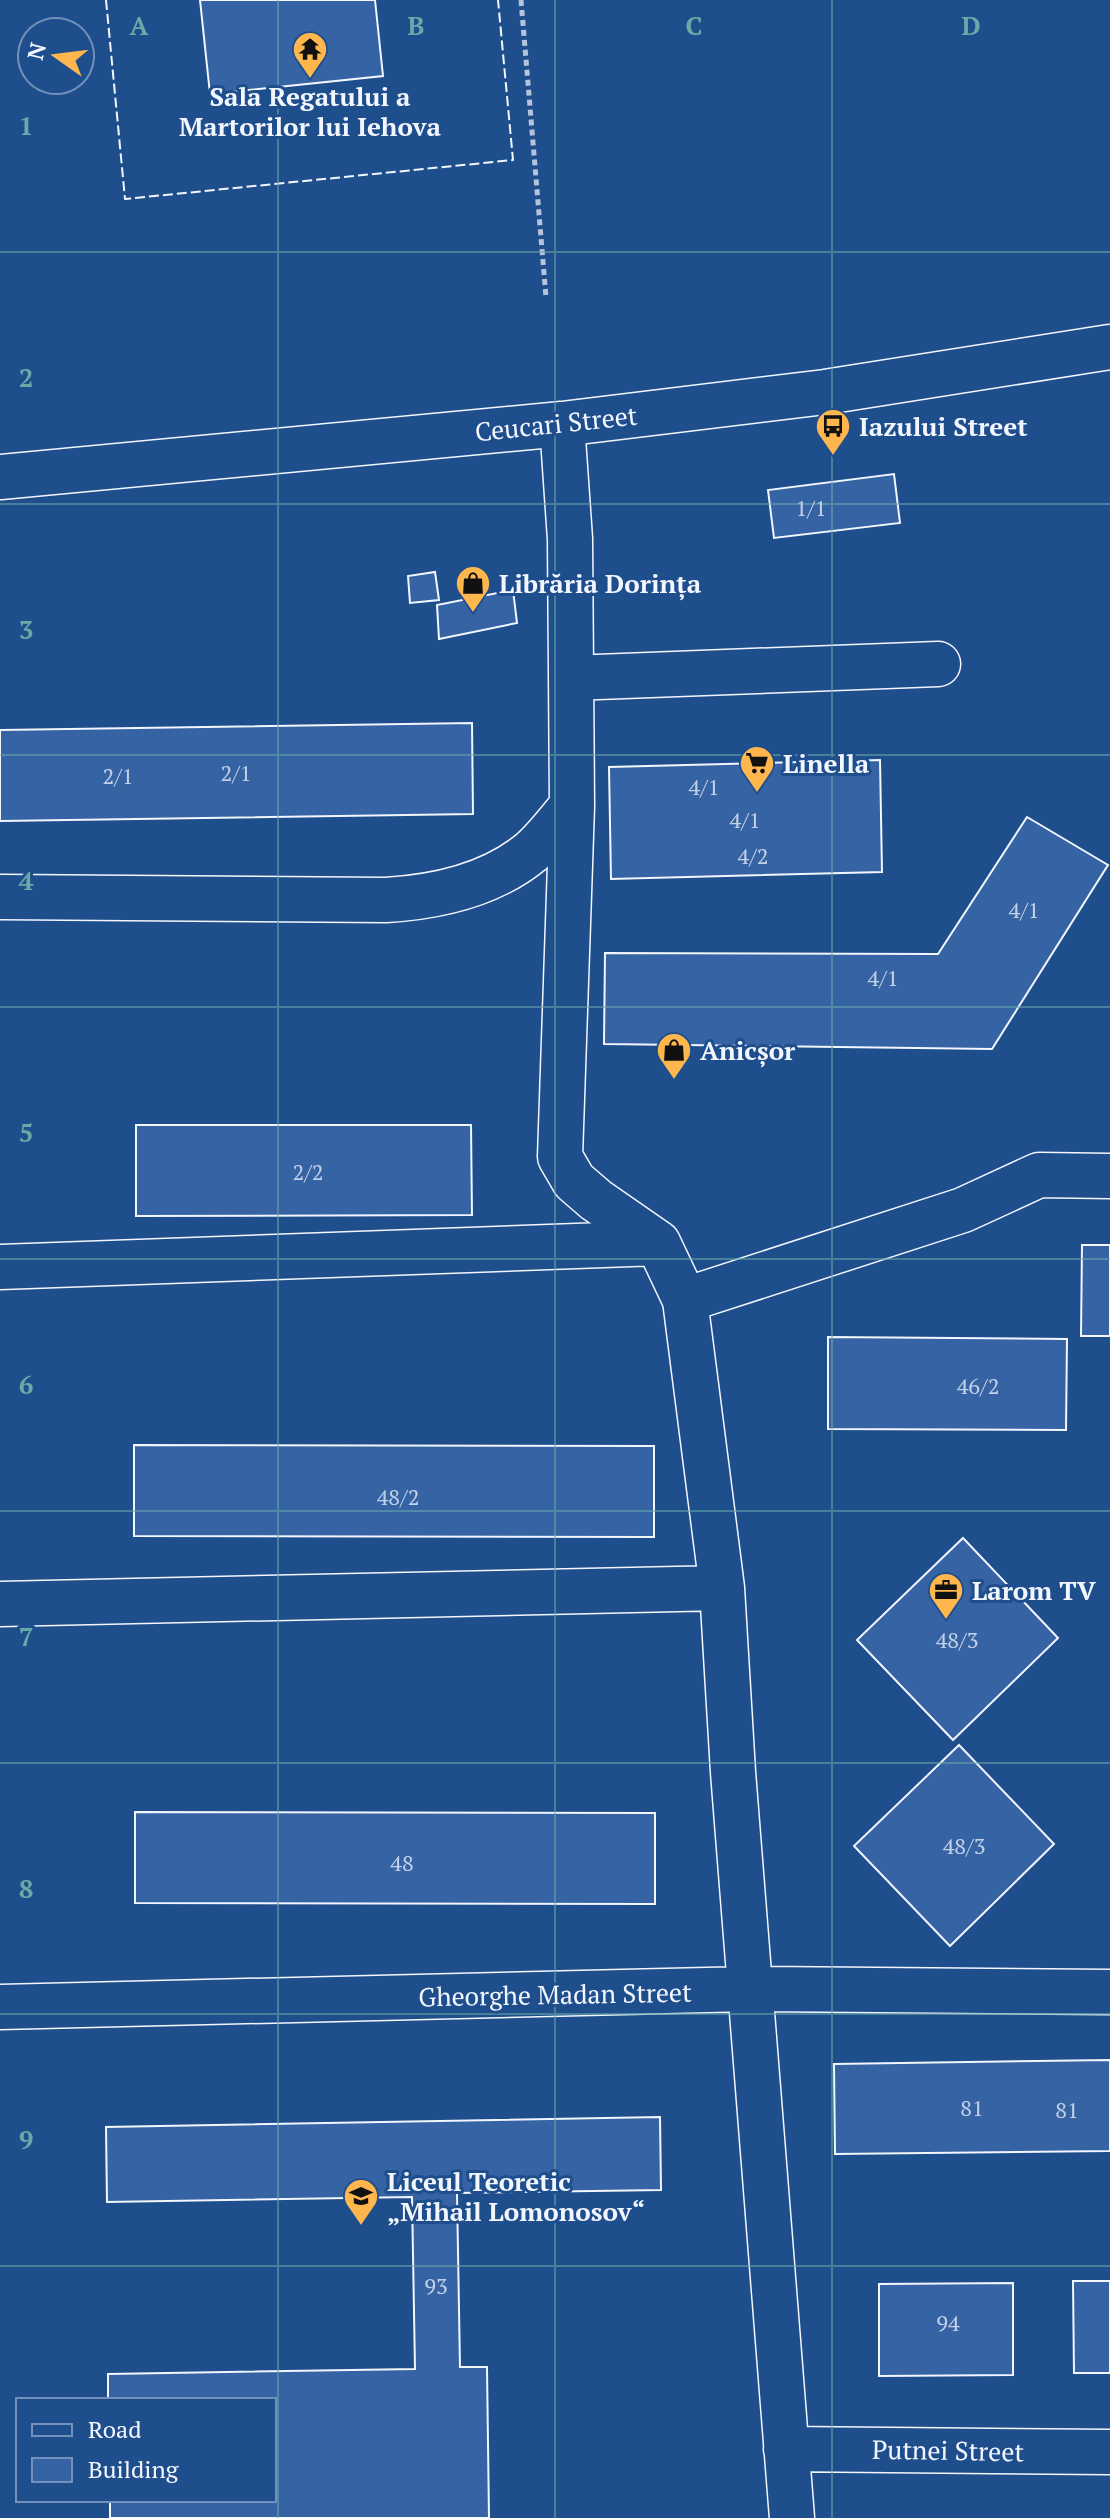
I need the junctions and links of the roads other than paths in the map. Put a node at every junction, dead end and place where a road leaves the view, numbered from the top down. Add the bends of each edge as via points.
1 (1110, 347) edge
2 (562, 424) junction
3 (0, 477) edge
4 (938, 664) dead end
5 (571, 678) junction
6 (572, 806) junction
7 (0, 897) edge
8 (1110, 1176) edge
9 (658, 1243) junction
10 (0, 1267) edge
11 (685, 1300) junction
12 (722, 1588) junction
13 (0, 1604) edge
14 (749, 1989) junction
15 (1110, 1992) edge
16 (0, 2007) edge
17 (786, 2449) junction
18 (1110, 2452) edge
19 (792, 2518) edge

1 - 2 street, Ceucari Street via 825,392
2 - 3 street, Ceucari Street
2 - 5 street
4 - 5 street
5 - 6 street
6 - 7 street via 531,852 509,867 418,898
6 - 9 street via 560,1157 574,1181
8 - 11 street via 1039,1175 963,1210
9 - 10 street
9 - 11 street
11 - 12 street
12 - 13 street
12 - 14 street
14 - 15 street, Gheorghe Madan Street
14 - 16 street, Gheorghe Madan Street
14 - 17 street
17 - 18 street, Putnei Street
17 - 19 street

